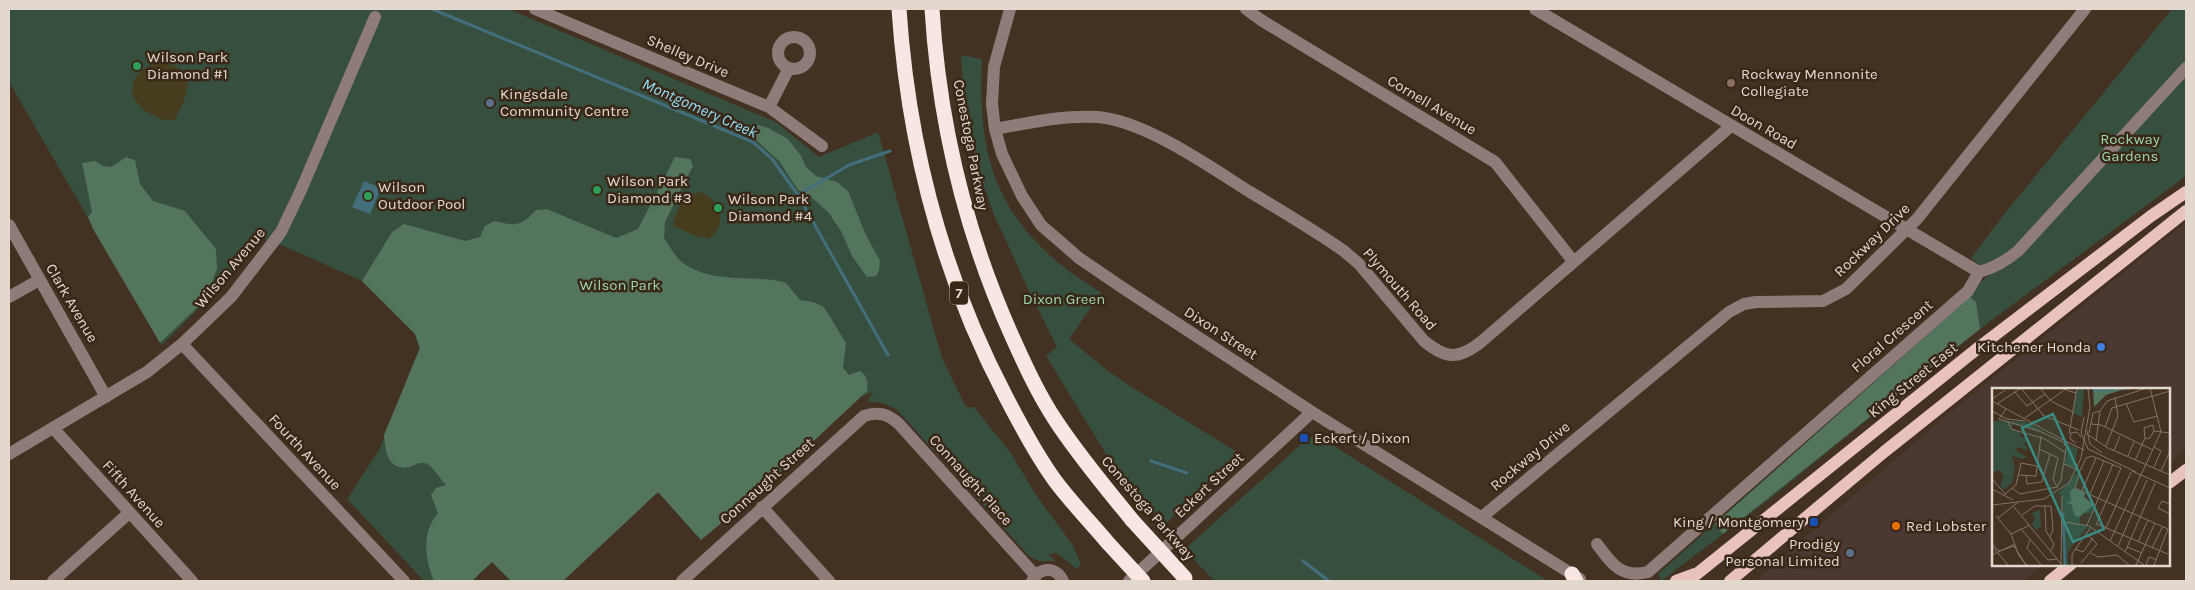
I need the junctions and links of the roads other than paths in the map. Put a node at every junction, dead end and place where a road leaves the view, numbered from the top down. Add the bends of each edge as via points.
1 (534, 9) edge
2 (899, 9) edge
3 (932, 9) edge
4 (1010, 9) edge
5 (1246, 9) edge
6 (1535, 9) edge
7 (2085, 9) edge
8 (375, 17) dead end
9 (788, 68) dead end
10 (2186, 68) edge
11 (769, 107) junction
12 (1731, 126) junction
13 (995, 129) junction
14 (822, 146) dead end
15 (2186, 184) edge
16 (2186, 192) edge
17 (2186, 211) edge
18 (2150, 216) junction
19 (9, 226) edge
20 (1908, 229) junction
21 (1573, 260) junction
22 (1979, 272) junction
23 (40, 280) junction
24 (9, 297) edge
25 (182, 344) junction
26 (106, 397) junction
27 (1312, 412) junction
28 (879, 413) joint
29 (53, 428) junction
30 (9, 454) edge
31 (2186, 470) edge
32 (2170, 482) edge
33 (762, 507) junction
34 (129, 513) junction
35 (1482, 517) junction
36 (1598, 544) dead end
37 (2070, 565) edge
38 (1034, 578) edge
39 (1692, 578) edge
40 (1577, 579) edge
41 (1187, 580) edge
42 (53, 581) edge
43 (192, 581) edge
44 (404, 581) edge
45 (682, 581) edge
46 (829, 581) edge
47 (1063, 581) edge
48 (1129, 581) edge
49 (1143, 581) edge
50 (1676, 581) edge
51 (1730, 581) edge
52 (2050, 581) edge

1 - 11 street, Shelley Drive
2 - 49 highway, 7, bridge via 912,125 928,198 953,277 983,353 1022,428 1056,481
3 - 41 highway, Conestoga Parkway / 7, bridge via 934,41 959,187 989,284 1021,357 1055,420 1084,461
4 - 13 street, Dixon Street via 994,67 992,104
5 - 21 street, Cornell Avenue via 1495,162
6 - 12 street, Doon Road
7 - 20 street, Rockway Drive
8 - 25 street, Wilson Avenue via 281,232 231,297
9 - 11 street
10 - 22 street via 2018,251 2007,260
11 - 14 street, Shelley Drive
12 - 20 street, Doon Road
12 - 21 street, Plymouth Road
13 - 21 street, Plymouth Road via 1047,120 1098,117 1129,124 1152,134 1344,251 1359,264 1424,342 1446,355 1467,353
13 - 27 street, Dixon Street via 1006,163 1041,225 1079,258
15 - 18 main road
16 - 18 main road, King Street East
17 - 51 main road via 1884,452
18 - 39 main road, King Street East via 1978,348
19 - 23 street, Clark Avenue
20 - 22 street, Doon Road
20 - 35 street, Rockway Drive via 1846,288 1823,301 1756,302 1729,312
22 - 36 street, Floral Crescent via 1968,291 1648,572 1639,574 1621,570 1614,566
23 - 24 street
23 - 26 street, Clark Avenue
25 - 26 street, Wilson Avenue via 147,372
25 - 44 street, Fourth Avenue
26 - 29 street, Wilson Avenue
27 - 35 street, Dixon Street
27 - 48 street, Eckert Street
28 - 33 street, Connaught Street via 864,416
28 - 38 street, Connaught Place via 899,424
29 - 30 street, Wilson Avenue
29 - 34 street, Fifth Avenue
31 - 32 main road
33 - 45 street, Connaught Street
33 - 46 street
34 - 42 street
34 - 43 street, Fifth Avenue
35 - 40 street, Dixon Street
37 - 52 main road
38 - 47 street, Connaught Place via 1049,569
39 - 50 main road, King Street East

